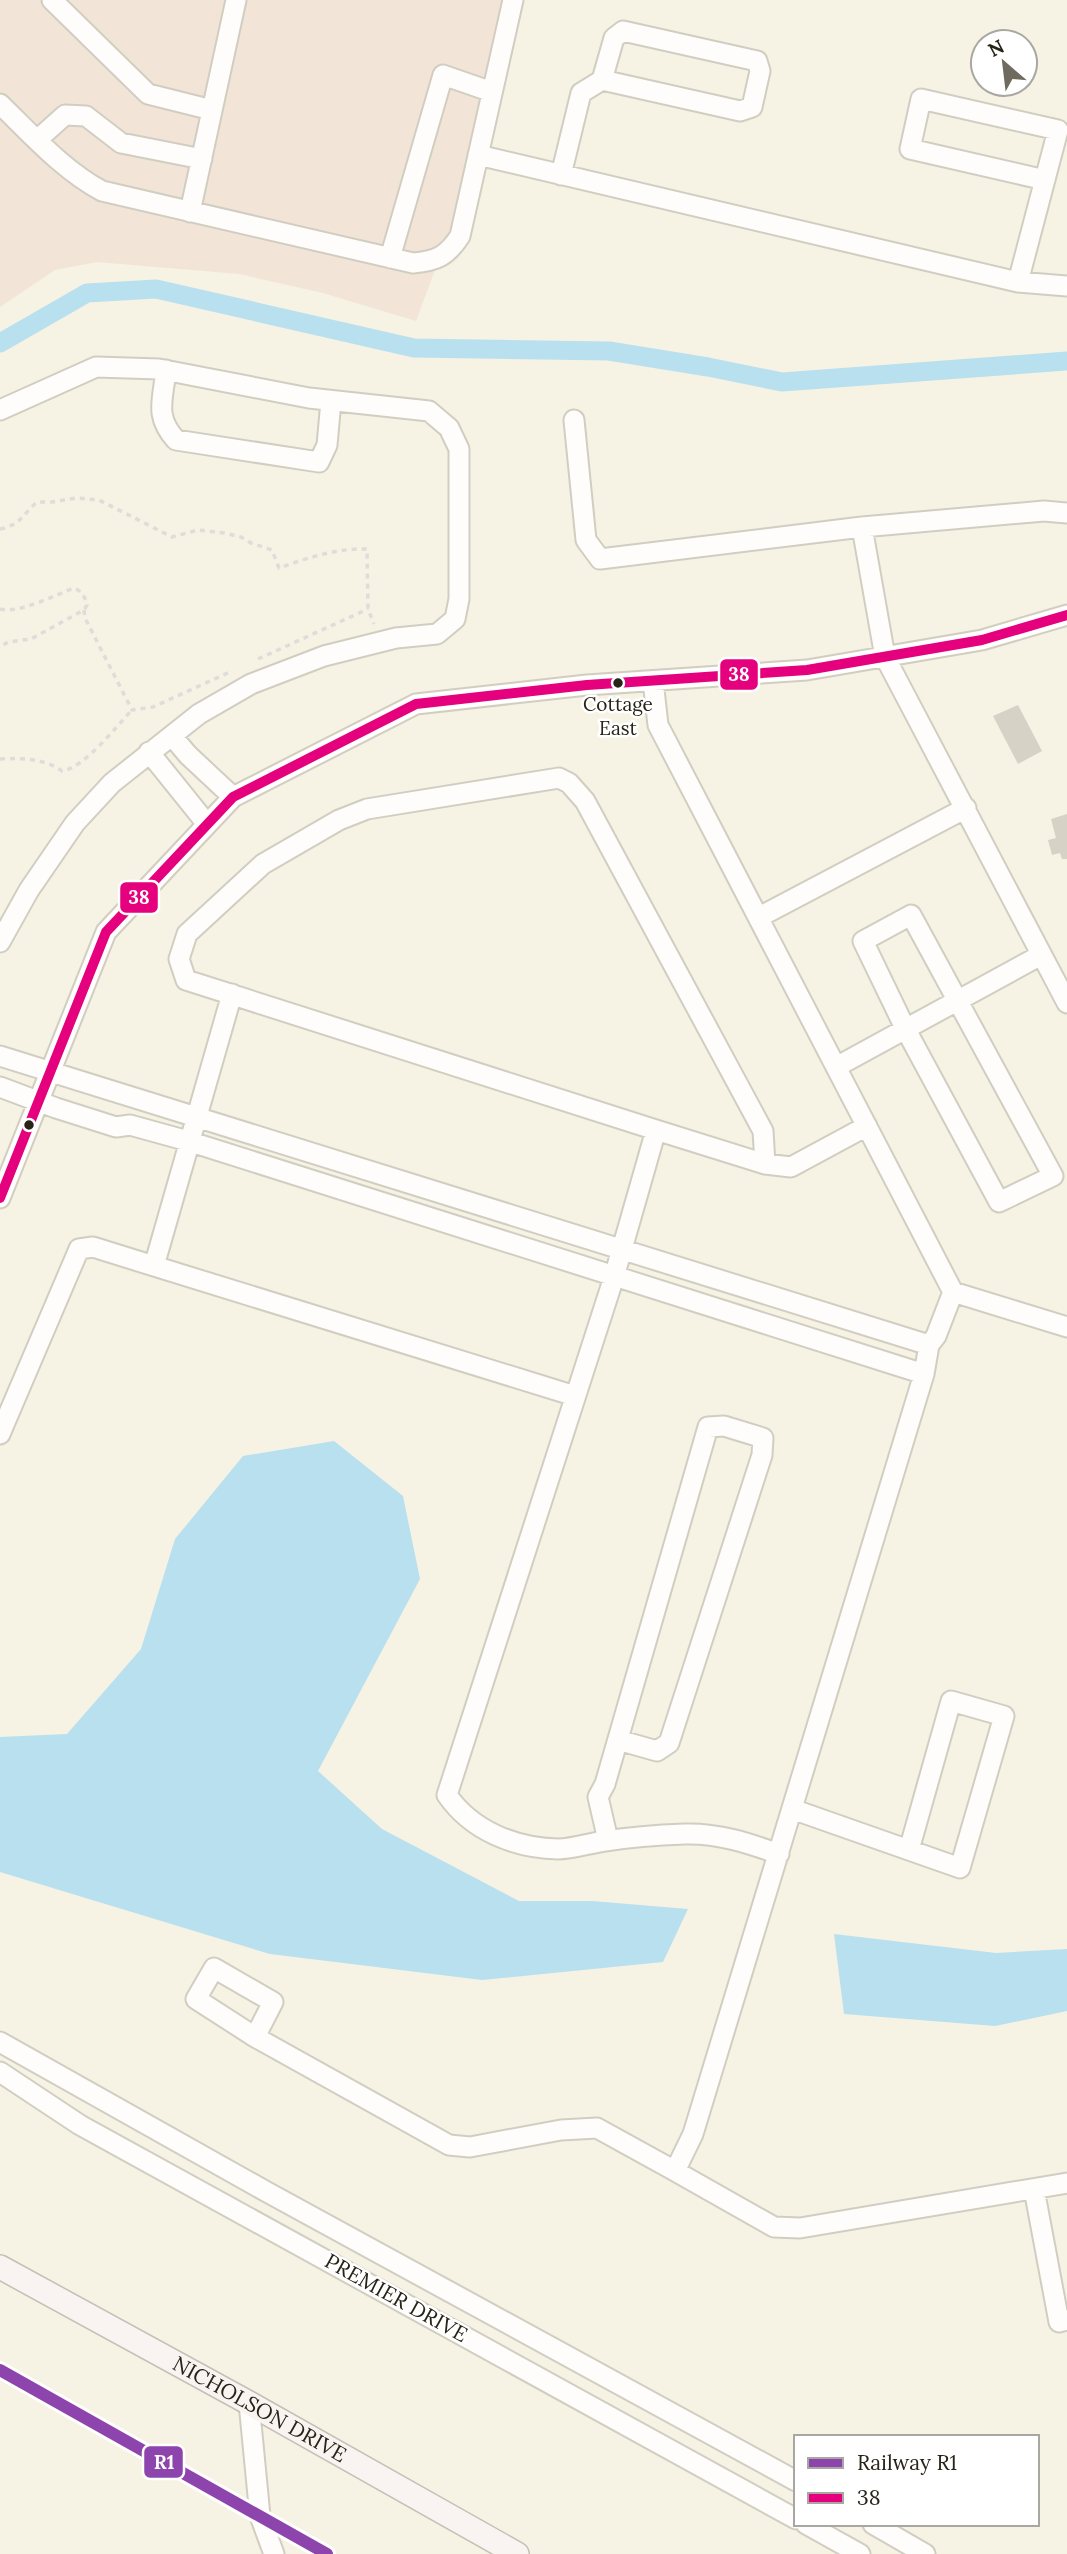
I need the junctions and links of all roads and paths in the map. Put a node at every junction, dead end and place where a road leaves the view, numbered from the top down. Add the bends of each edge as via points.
1 (52, 0) edge
2 (236, 0) edge
3 (513, 0) edge
4 (603, 80) junction
5 (492, 92) junction
6 (0, 104) edge
7 (212, 110) junction
8 (37, 140) junction
9 (478, 155) junction
10 (202, 159) junction
11 (561, 176) junction
12 (1045, 180) junction
13 (190, 212) junction
14 (390, 258) junction
15 (1018, 282) junction
16 (1067, 286) edge
17 (166, 370) junction
18 (331, 401) junction
19 (0, 410) edge
20 (574, 420) dead end
21 (1067, 513) edge
22 (862, 527) junction
23 (0, 529) edge
24 (0, 609) edge
25 (368, 609) junction
26 (84, 610) junction
27 (1067, 615) edge
28 (380, 642) junction
29 (0, 647) edge
30 (885, 657) junction
31 (254, 661) dead end
32 (242, 667) dead end
33 (653, 681) junction
34 (132, 710) junction
35 (173, 736) junction
36 (149, 752) junction
37 (0, 759) edge
38 (198, 765) junction
39 (174, 784) junction
40 (233, 797) junction
41 (966, 808) junction
42 (207, 824) junction
43 (758, 918) junction
44 (0, 942) edge
45 (1041, 955) junction
46 (232, 994) junction
47 (957, 1001) junction
48 (1067, 1003) edge
49 (905, 1028) junction
50 (0, 1058) edge
51 (836, 1067) junction
52 (50, 1070) junction
53 (0, 1087) edge
54 (37, 1101) junction
55 (198, 1116) junction
56 (867, 1126) junction
57 (656, 1130) junction
58 (188, 1141) junction
59 (765, 1164) junction
60 (0, 1198) edge
61 (622, 1248) junction
62 (154, 1266) junction
63 (614, 1277) junction
64 (953, 1292) junction
65 (1067, 1327) edge
66 (929, 1345) junction
67 (924, 1374) junction
68 (575, 1396) junction
69 (0, 1434) edge
70 (618, 1740) junction
71 (792, 1810) junction
72 (608, 1840) junction
73 (909, 1850) junction
74 (779, 1854) junction
75 (255, 2037) dead end
76 (0, 2042) edge
77 (0, 2072) edge
78 (675, 2171) junction
79 (1067, 2183) edge
80 (1034, 2189) junction
81 (303, 2211) junction
82 (291, 2240) junction
83 (0, 2267) edge
84 (1067, 2320) edge
85 (250, 2403) junction
86 (725, 2443) junction
87 (710, 2471) junction
88 (794, 2481) edge
89 (794, 2518) edge
90 (810, 2526) edge
91 (876, 2526) edge
92 (274, 2554) edge
93 (517, 2554) edge
94 (860, 2554) edge
95 (925, 2554) edge

1 - 7 street via 148,94
2 - 7 street
3 - 5 street
4 - 4 street via 614,38 623,31 757,61 760,71 752,107 740,111
4 - 11 street via 581,93
5 - 9 street
5 - 14 street via 443,75
6 - 8 street
7 - 10 street
8 - 10 street via 65,116 86,116 121,144
8 - 13 street via 67,169 102,191
9 - 11 street
9 - 14 street via 460,236 451,250 433,261
10 - 13 street
11 - 15 street
12 - 12 street via 1058,130 921,99 910,149
12 - 15 street
13 - 14 street
15 - 16 street
17 - 18 street
17 - 18 street via 161,412 165,428 176,440 319,462 327,445
17 - 19 street via 96,367
18 - 28 street via 429,411 449,428 459,449 459,599 455,619 437,634
20 - 22 street via 586,540 600,559
21 - 22 street via 1044,511
22 - 30 street
23 - 25 path via 19,523 37,502 76,498 99,500 172,537 198,530 241,537 272,550 279,568 350,549 367,549
24 - 26 path via 13,610 74,588 86,598
25 - 28 path
25 - 31 path
26 - 29 path via 31,639
26 - 34 path
27 - 30 street via 982,640
28 - 35 street via 324,656 251,684 199,714
30 - 33 street via 807,670
30 - 41 street
32 - 34 path via 153,707
33 - 40 street via 416,704
33 - 43 street via 658,725
34 - 37 path via 72,770 25,758
35 - 36 street
35 - 38 street
36 - 39 street
36 - 44 street via 75,823
38 - 39 street
38 - 40 street
39 - 42 street
40 - 42 street
41 - 43 street
41 - 45 street
42 - 52 street via 106,932
43 - 51 street
45 - 47 street
45 - 48 street
46 - 55 street
46 - 57 street
46 - 59 street via 186,980 179,959 187,934 263,864 367,809 559,778 585,801 763,1130
47 - 49 street
47 - 49 street via 911,915 863,941
47 - 49 street via 1053,1176 999,1202
49 - 51 street
50 - 52 street
51 - 56 street
52 - 54 street
52 - 55 street
53 - 54 street
54 - 58 street via 116,1127 130,1125
54 - 60 street
55 - 58 street
55 - 61 street
56 - 59 street via 790,1167
56 - 64 street
57 - 59 street
57 - 61 street
58 - 62 street
58 - 63 street
61 - 63 street
61 - 66 street
62 - 68 street
62 - 69 street via 93,1247 79,1249
63 - 67 street
63 - 68 street
64 - 65 street
64 - 66 street
66 - 67 street
67 - 71 street
68 - 72 street via 447,1795 474,1824 517,1844 560,1849
70 - 70 street via 708,1427 724,1426 763,1438 762,1455 669,1743 657,1751
70 - 72 street via 598,1797
71 - 73 street
71 - 74 street
72 - 74 street via 688,1834 736,1839
73 - 73 street via 960,1868 1004,1716 951,1701
74 - 78 street via 693,2134
75 - 78 street via 449,2145 470,2147 597,2128
76 - 81 street, PREMIER DRIVE
77 - 82 street, PREMIER DRIVE via 80,2125
78 - 80 street via 774,2228 800,2228
79 - 80 street
80 - 84 street via 1059,2322
81 - 82 street
81 - 86 street, PREMIER DRIVE
82 - 87 street, PREMIER DRIVE
83 - 85 main road, NICHOLSON DRIVE
85 - 92 street via 260,2516
85 - 93 main road, NICHOLSON DRIVE
86 - 87 street
86 - 88 street, PREMIER DRIVE
87 - 89 street, PREMIER DRIVE
90 - 94 street
91 - 95 street

